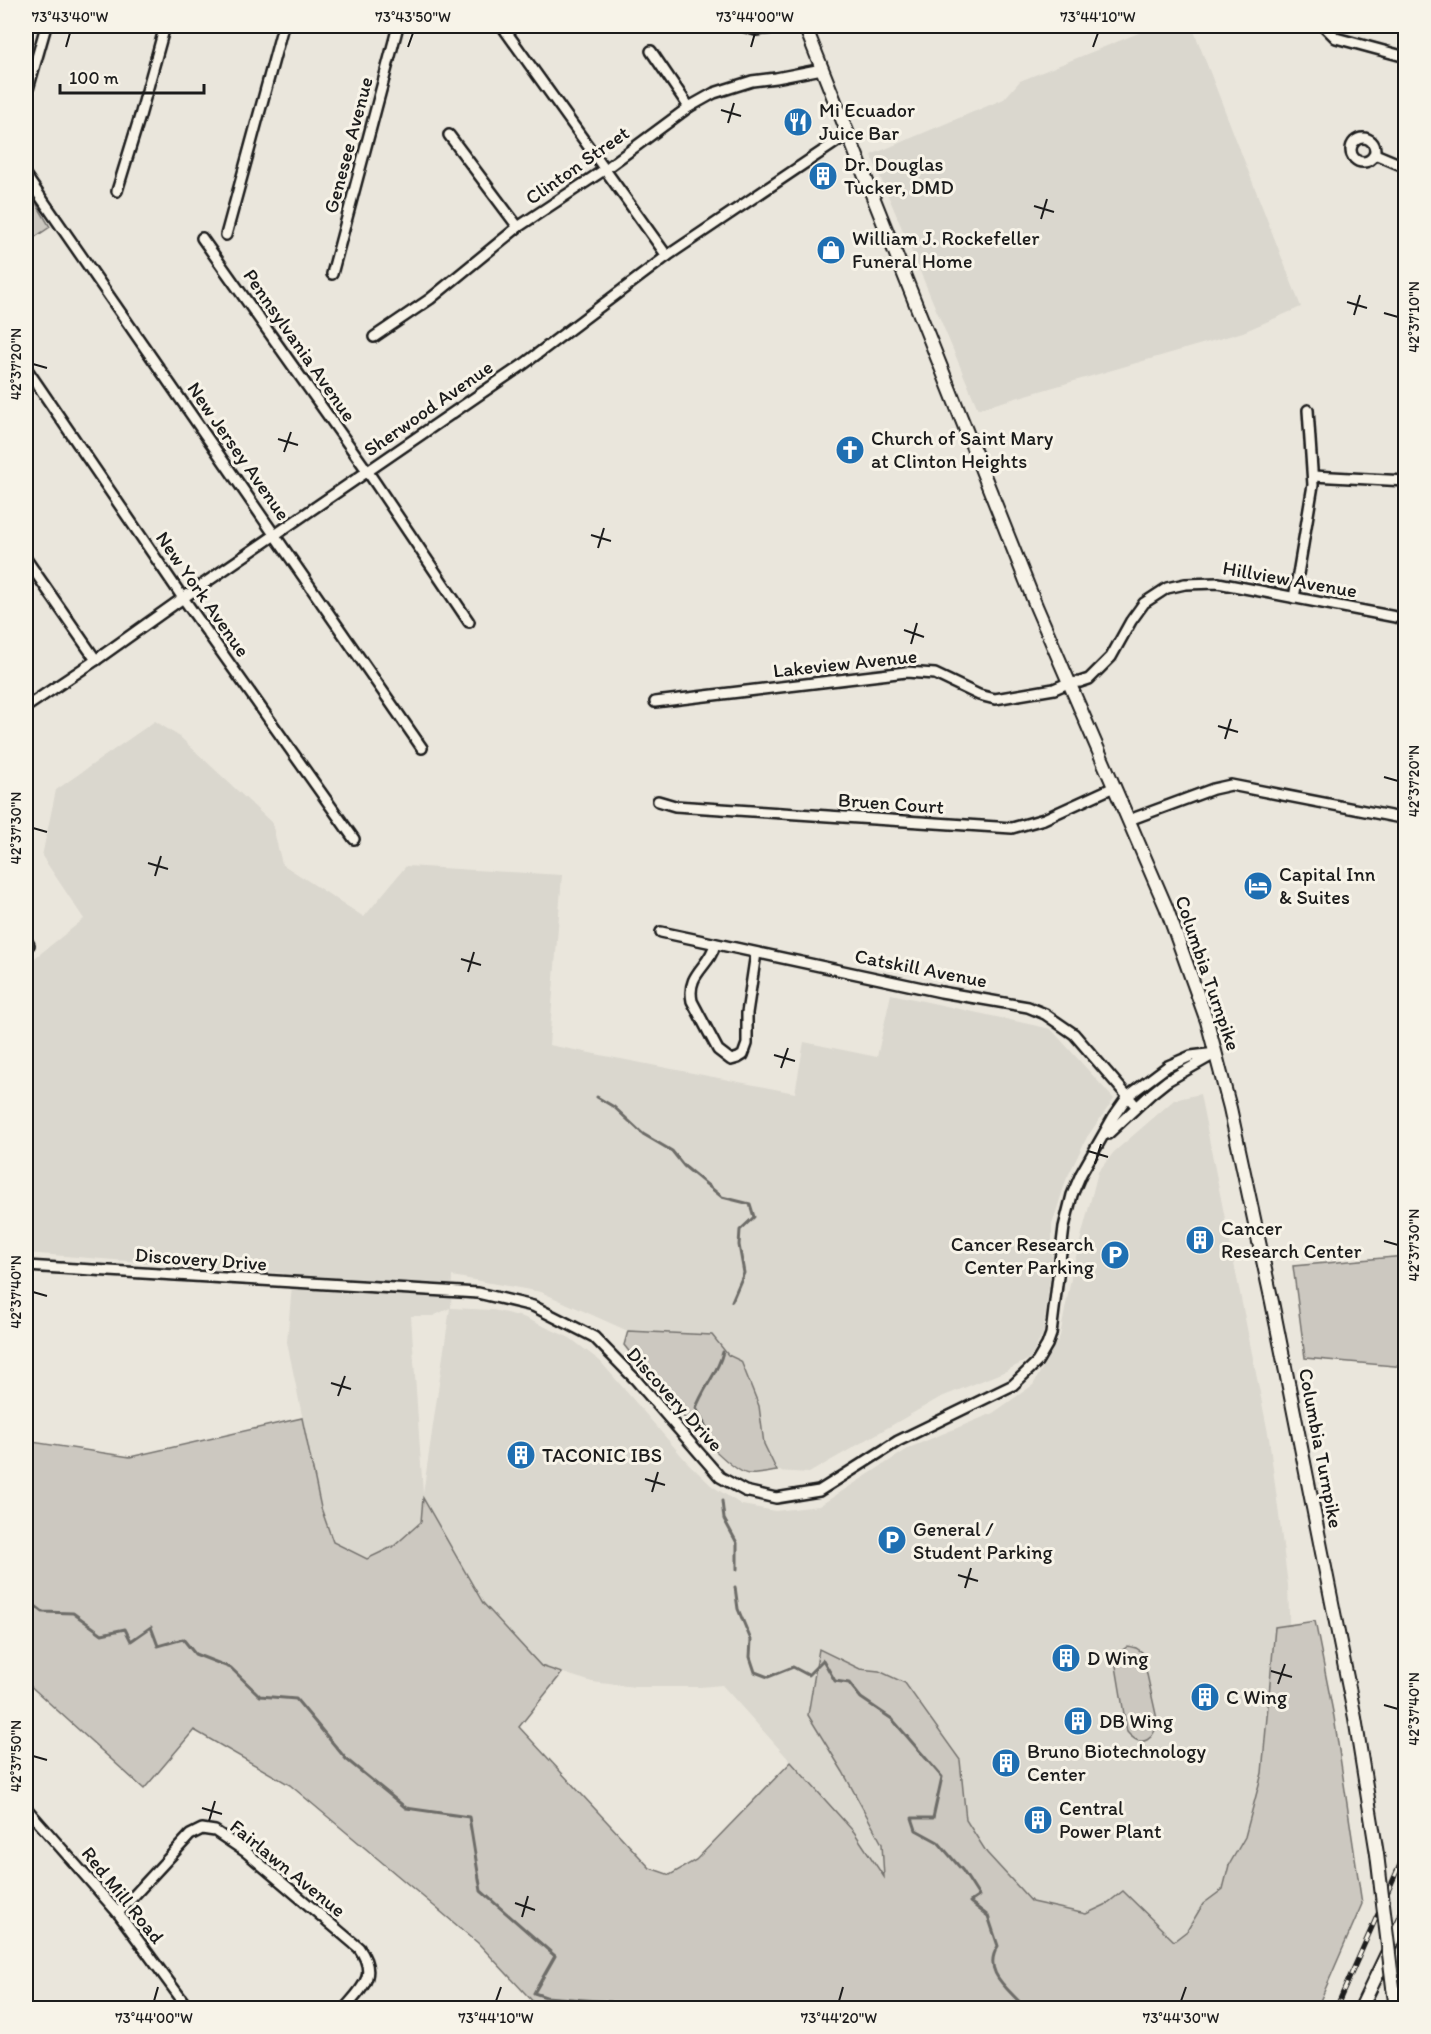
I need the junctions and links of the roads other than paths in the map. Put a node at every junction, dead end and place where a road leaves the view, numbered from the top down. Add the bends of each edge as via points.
1 (46, 26) edge
2 (165, 26) edge
3 (283, 26) edge
4 (398, 26) edge
5 (502, 26) edge
6 (743, 26) edge
7 (787, 26) edge
8 (804, 26) edge
9 (1324, 26) edge
10 (651, 51) dead end
11 (1406, 57) edge
12 (822, 69) junction
13 (26, 96) edge
14 (689, 107) junction
15 (449, 135) dead end
16 (849, 135) junction
17 (1375, 154) dead end
18 (1406, 167) edge
19 (604, 170) junction
20 (26, 176) edge
21 (117, 191) dead end
22 (518, 227) junction
23 (226, 235) dead end
24 (202, 238) dead end
25 (667, 256) junction
26 (332, 274) dead end
27 (374, 337) dead end
28 (26, 368) edge
29 (1308, 410) dead end
30 (368, 472) junction
31 (1313, 476) junction
32 (1406, 481) edge
33 (276, 535) junction
34 (26, 559) edge
35 (183, 598) junction
36 (1294, 598) junction
37 (1406, 619) edge
38 (469, 622) dead end
39 (96, 660) junction
40 (1068, 682) junction
41 (655, 702) dead end
42 (26, 707) edge
43 (422, 748) dead end
44 (1114, 788) junction
45 (658, 801) dead end
46 (1406, 819) edge
47 (1129, 820) junction
48 (354, 839) dead end
49 (661, 932) dead end
50 (715, 944) junction
51 (756, 953) junction
52 (1216, 1053) junction
53 (1128, 1096) junction
54 (1136, 1106) junction
55 (1099, 1142) junction
56 (26, 1266) edge
57 (26, 1808) edge
58 (118, 1913) junction
59 (1406, 1914) edge
60 (1396, 2007) edge
61 (188, 2008) edge
62 (345, 2008) edge
63 (1361, 2008) edge

1 - 13 street
2 - 21 street
3 - 23 street
4 - 26 street, Genesee Avenue
5 - 19 street
6 - 7 street via 756,30
8 - 12 main road, Columbia Turnpike
9 - 11 street via 1336,38
10 - 14 street
12 - 14 street, Clinton Street via 752,81 714,93
12 - 16 main road, Columbia Turnpike
14 - 19 street, Clinton Street
15 - 22 street
16 - 25 street, Sherwood Avenue
16 - 40 main road, Columbia Turnpike
17 - 18 street
19 - 22 street, Clinton Street
19 - 25 street
20 - 33 street, New Jersey Avenue
22 - 27 street, Clinton Street via 430,299
24 - 30 street, Pennsylvania Avenue
25 - 30 street, Sherwood Avenue via 524,364
28 - 35 street, New York Avenue
29 - 31 street
30 - 33 street, Sherwood Avenue
30 - 38 street, Pennsylvania Avenue
31 - 32 street
31 - 36 street
33 - 35 street, Sherwood Avenue
33 - 43 street, New Jersey Avenue
34 - 39 street
35 - 39 street, Sherwood Avenue
35 - 48 street, New York Avenue
36 - 37 street, Hillview Avenue
36 - 40 street, Hillview Avenue via 1218,583 1167,588 1144,603 1103,666 1089,679
39 - 42 street, Sherwood Avenue
40 - 41 street, Lakeview Avenue via 1054,689 995,699 935,674 906,672
40 - 44 main road, Columbia Turnpike
44 - 45 street, Bruen Court via 1044,819 1012,828 675,806
44 - 47 main road, Columbia Turnpike
46 - 47 street via 1231,785
47 - 52 main road, Columbia Turnpike via 1174,928
49 - 50 street, Catskill Avenue
50 - 51 street, Catskill Avenue
50 - 51 street via 695,976 690,993 718,1050 731,1060 743,1054 747,1044 747,1013
51 - 53 street, Catskill Avenue via 1028,1007 1074,1034
52 - 53 street, Discovery Drive via 1191,1056 1168,1066
52 - 54 street, Discovery Drive via 1167,1081
52 - 60 main road, Columbia Turnpike, bridge via 1289,1384 1356,1718
53 - 54 street, Catskill Avenue
53 - 55 street, Discovery Drive
54 - 55 street, Discovery Drive
55 - 56 street, Discovery Drive via 1072,1194 1062,1235 1051,1334 1037,1362 1012,1385 898,1440 827,1486 776,1498 745,1491 720,1477 594,1337 533,1306 478,1293
57 - 58 street, Red Mill Road
58 - 61 street, Red Mill Road
58 - 62 street, Fairlawn Avenue via 190,1835 202,1829 215,1832 246,1852 367,1959 366,1983
59 - 63 main road

